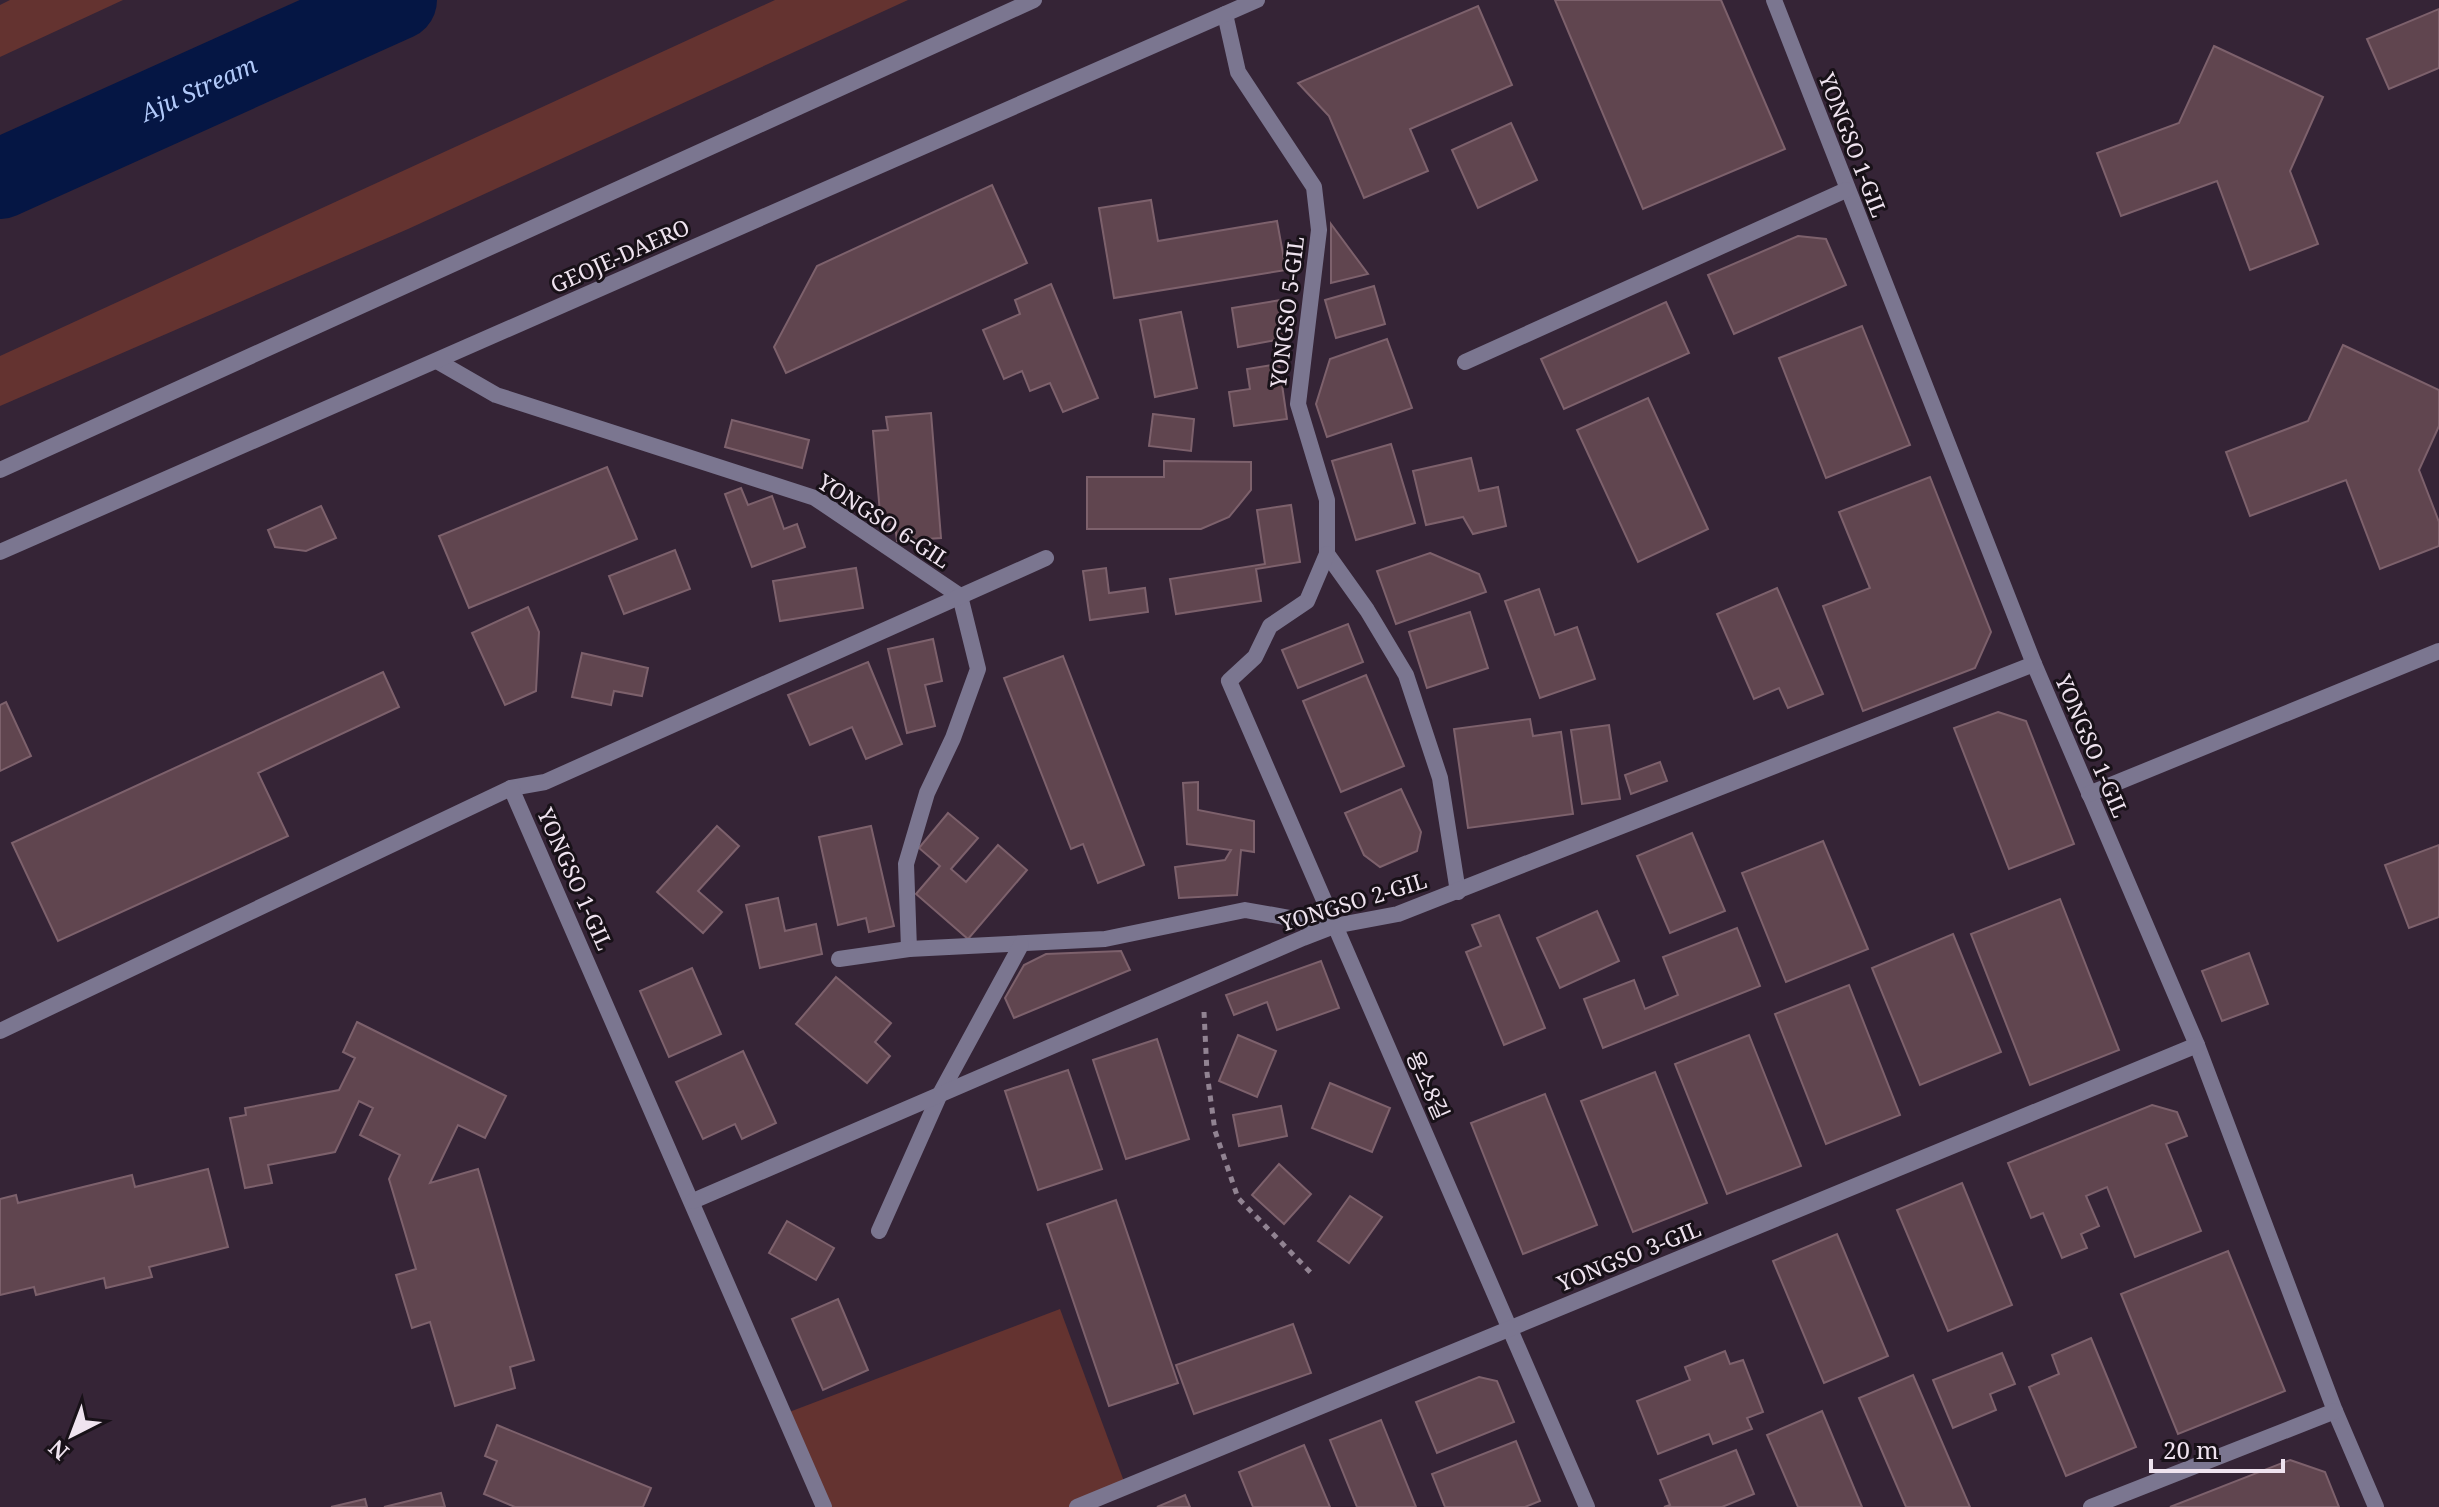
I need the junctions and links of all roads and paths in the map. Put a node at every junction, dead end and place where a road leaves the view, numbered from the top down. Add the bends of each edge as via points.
1 (1034, 0) edge
2 (1257, 0) edge
3 (1774, 0) edge
4 (1225, 14) junction
5 (1846, 190) junction
6 (437, 361) junction
7 (1465, 362) dead end
8 (0, 470) edge
9 (0, 552) edge
10 (1327, 554) junction
11 (1046, 558) dead end
12 (960, 596) junction
13 (2439, 651) edge
14 (2034, 664) junction
15 (511, 788) junction
16 (2089, 794) junction
17 (1458, 892) junction
18 (1334, 926) junction
19 (1021, 945) junction
20 (909, 949) junction
21 (839, 959) dead end
22 (1197, 983) junction
23 (0, 1031) edge
24 (2197, 1045) junction
25 (940, 1094) junction
26 (693, 1201) junction
27 (879, 1231) dead end
28 (1311, 1273) dead end
29 (1512, 1328) junction
30 (2335, 1411) junction
31 (824, 1507) edge
32 (1077, 1507) edge
33 (1587, 1507) edge
34 (2091, 1507) edge
35 (2376, 1507) edge

1 - 8 street
2 - 4 street, GEOJE-DAERO
3 - 5 street, YONGSO 1-GIL
4 - 6 street, GEOJE-DAERO
4 - 10 street, YONGSO 5-GIL via 1238,72 1314,187 1319,230 1298,404 1327,500
5 - 7 street
5 - 14 street, YONGSO 1-GIL
6 - 9 street, GEOJE-DAERO
6 - 12 street, YONGSO 6-GIL via 496,395 815,498
10 - 17 street via 1406,675 1440,778
10 - 18 street, 용소8길 via 1307,601 1270,626 1255,657 1229,681
11 - 12 street
12 - 15 street via 545,782
12 - 20 street, YONGSO 6-GIL via 978,669 927,793 906,864
13 - 16 street
14 - 16 street, YONGSO 1-GIL
14 - 17 street, YONGSO 2-GIL
15 - 23 street
15 - 26 street, YONGSO 1-GIL
16 - 24 street, YONGSO 1-GIL
17 - 18 street, YONGSO 2-GIL via 1398,914
18 - 19 street via 1245,910 1105,939
18 - 22 street, YONGSO 2-GIL
18 - 29 street, 용소8길
19 - 20 street
19 - 25 street
20 - 21 street
22 - 25 street, YONGSO 2-GIL
22 - 28 path via 1207,1025 1215,1131 1238,1198
24 - 29 street, YONGSO 3-GIL
24 - 30 street, YONGSO 1-GIL
25 - 26 street, YONGSO 2-GIL
25 - 27 street
26 - 31 street, YONGSO 1-GIL
29 - 32 street, YONGSO 3-GIL
29 - 33 street, 용소8길
30 - 34 street
30 - 35 street, YONGSO 1-GIL

